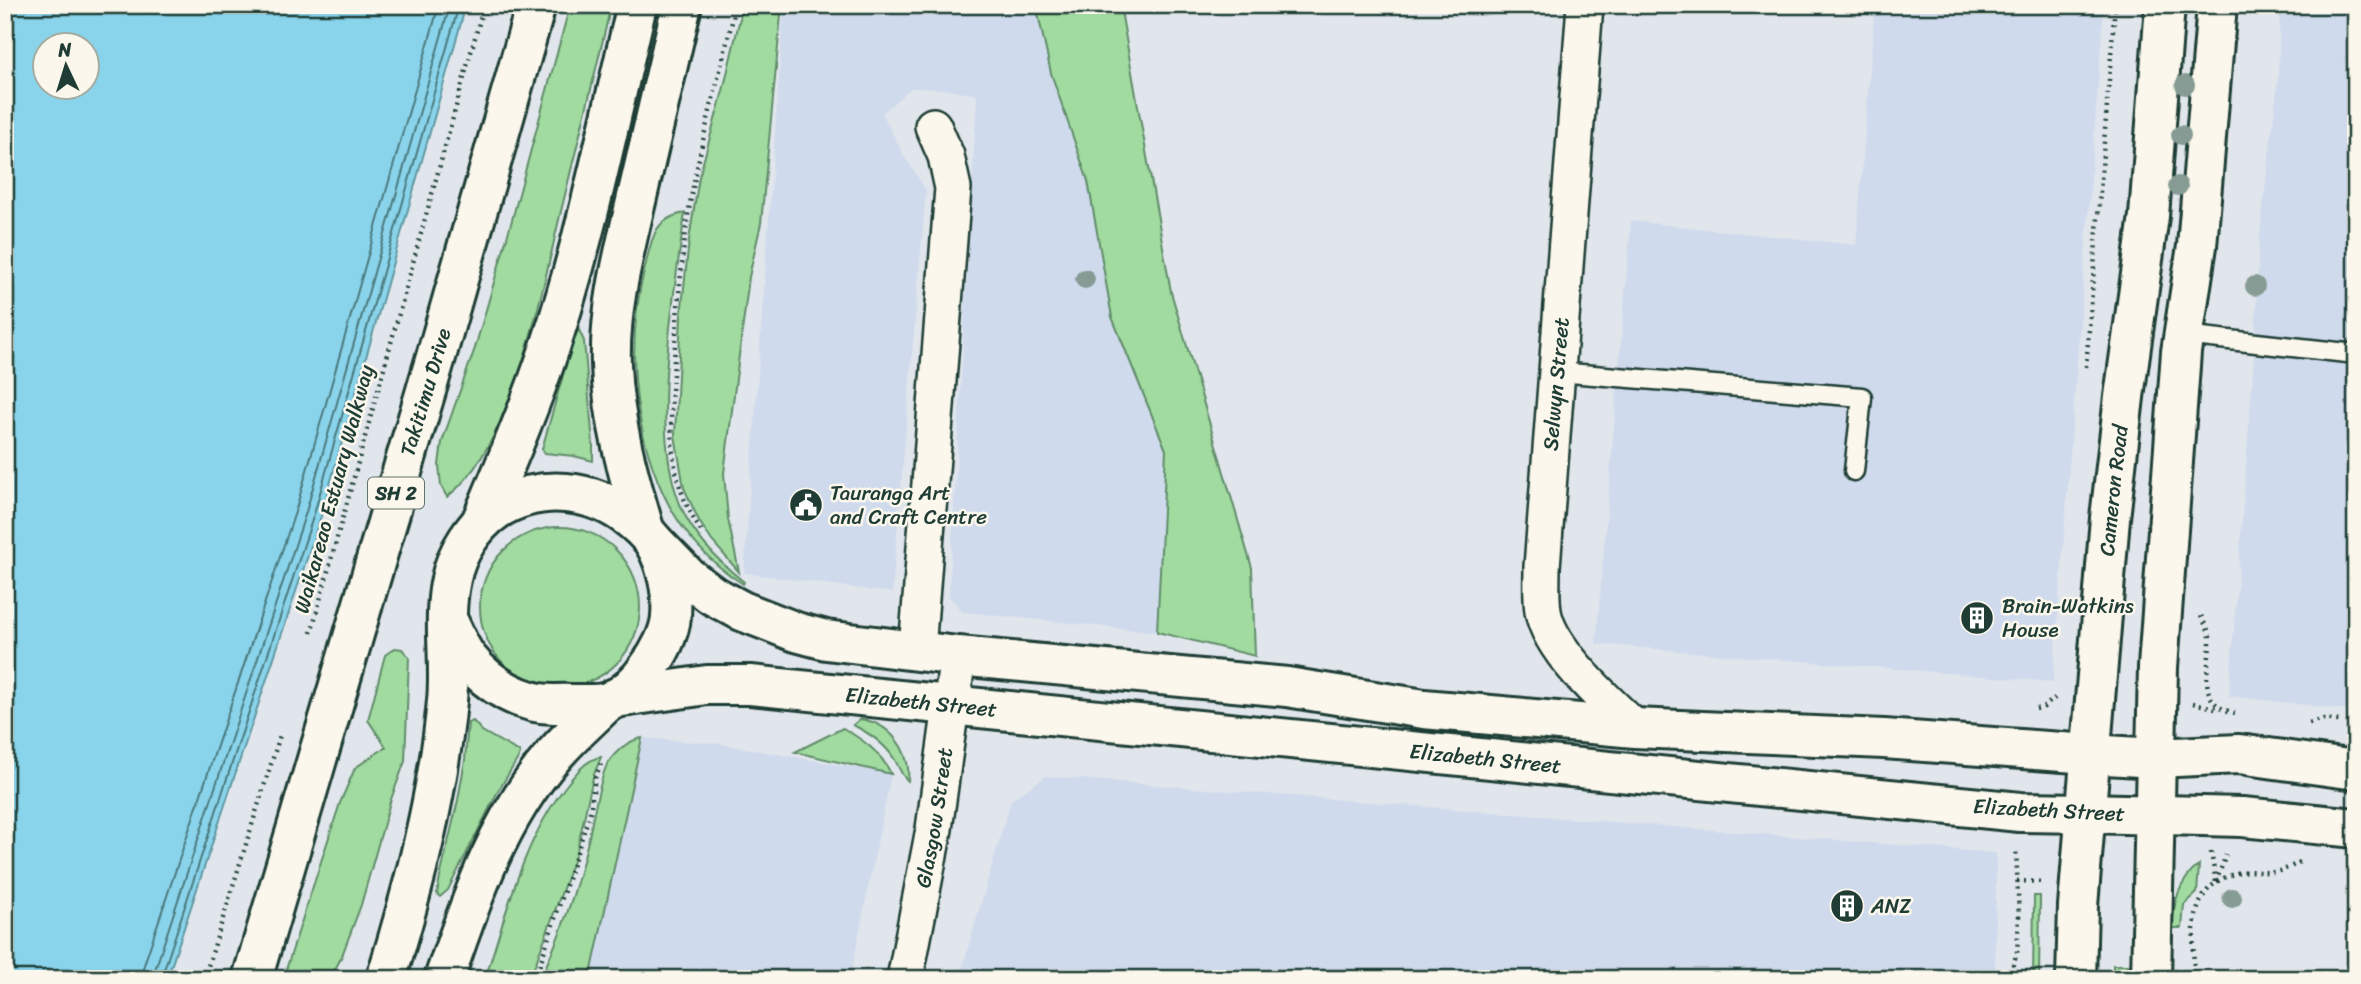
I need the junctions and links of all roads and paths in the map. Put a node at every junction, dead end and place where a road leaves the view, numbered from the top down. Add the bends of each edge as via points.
1 (484, 5) edge
2 (536, 5) edge
3 (637, 5) edge
4 (682, 5) edge
5 (736, 5) edge
6 (1585, 5) edge
7 (2165, 5) edge
8 (2217, 5) edge
9 (933, 126) dead end
10 (2184, 335) junction
11 (2356, 354) edge
12 (1557, 372) junction
13 (1854, 471) dead end
14 (481, 522) junction
15 (649, 537) junction
16 (708, 541) dead end
17 (2200, 614) dead end
18 (449, 623) junction
19 (2032, 632) dead end
20 (2069, 636) dead end
21 (309, 641) dead end
22 (917, 650) junction
23 (958, 656) junction
24 (611, 700) junction
25 (2192, 703) dead end
26 (952, 707) junction
27 (2221, 710) junction
28 (2244, 716) dead end
29 (285, 719) dead end
30 (2339, 721) dead end
31 (2300, 724) dead end
32 (1635, 728) junction
33 (2090, 754) junction
34 (604, 757) dead end
35 (2156, 758) junction
36 (2356, 770) edge
37 (2085, 813) junction
38 (2155, 815) junction
39 (2356, 828) edge
40 (2017, 840) dead end
41 (2227, 854) dead end
42 (2211, 859) dead end
43 (2276, 872) dead end
44 (2017, 881) junction
45 (2041, 881) dead end
46 (2216, 883) junction
47 (204, 979) edge
48 (252, 979) edge
49 (386, 979) edge
50 (444, 979) edge
51 (535, 979) edge
52 (905, 979) edge
53 (2008, 979) edge
54 (2076, 979) edge
55 (2151, 979) edge
56 (2194, 979) edge

1 - 21 path, Waikareao Estuary Walkway
2 - 48 main road, Takitimu Drive / SH 2
3 - 14 main road via 551,345
4 - 15 main road via 618,282 611,336 616,421
5 - 16 path via 693,188 682,262 670,421 677,480 687,510
6 - 12 street, Selwyn Street
7 - 33 main road, Cameron Road via 2149,216 2110,518
8 - 10 main road via 2197,246
9 - 22 street via 953,188
10 - 11 lane
10 - 35 main road via 2159,653
12 - 13 lane via 1862,397
12 - 32 street, Selwyn Street via 1542,568 1543,613 1553,636 1585,681
14 - 15 main road via 513,500 560,492 601,501 624,513
14 - 18 main road via 459,555 451,579
15 - 22 main road, Elizabeth Street via 688,577 742,611 826,640
15 - 24 main road via 662,558 671,616 658,655 638,682
17 - 27 path via 2210,635 2206,681
18 - 24 main road via 468,660 518,697 548,704
18 - 49 main road via 448,700 433,804
19 - 20 path
22 - 23 main road, Elizabeth Street
23 - 26 street, Glasgow Street
23 - 32 main road, Elizabeth Street via 1287,687 1424,709
24 - 26 main road, Elizabeth Street via 707,685 750,685
24 - 50 main road via 554,754 511,816 469,905
25 - 27 path
26 - 37 main road, Elizabeth Street via 2007,811
26 - 52 street, Glasgow Street
27 - 28 path
29 - 47 path
30 - 31 path
32 - 33 main road, Elizabeth Street
33 - 35 main road, Elizabeth Street
33 - 37 main road, Cameron Road
34 - 51 path
35 - 36 main road, Elizabeth Street via 2239,754
35 - 38 main road
37 - 38 main road, Elizabeth Street
37 - 54 main road, Cameron Road
38 - 39 main road, Elizabeth Street via 2242,817
38 - 55 main road
40 - 44 path
41 - 46 path
42 - 46 path
43 - 46 path via 2244,872
44 - 45 path
44 - 53 path via 2017,953
46 - 56 path via 2207,889 2195,915

